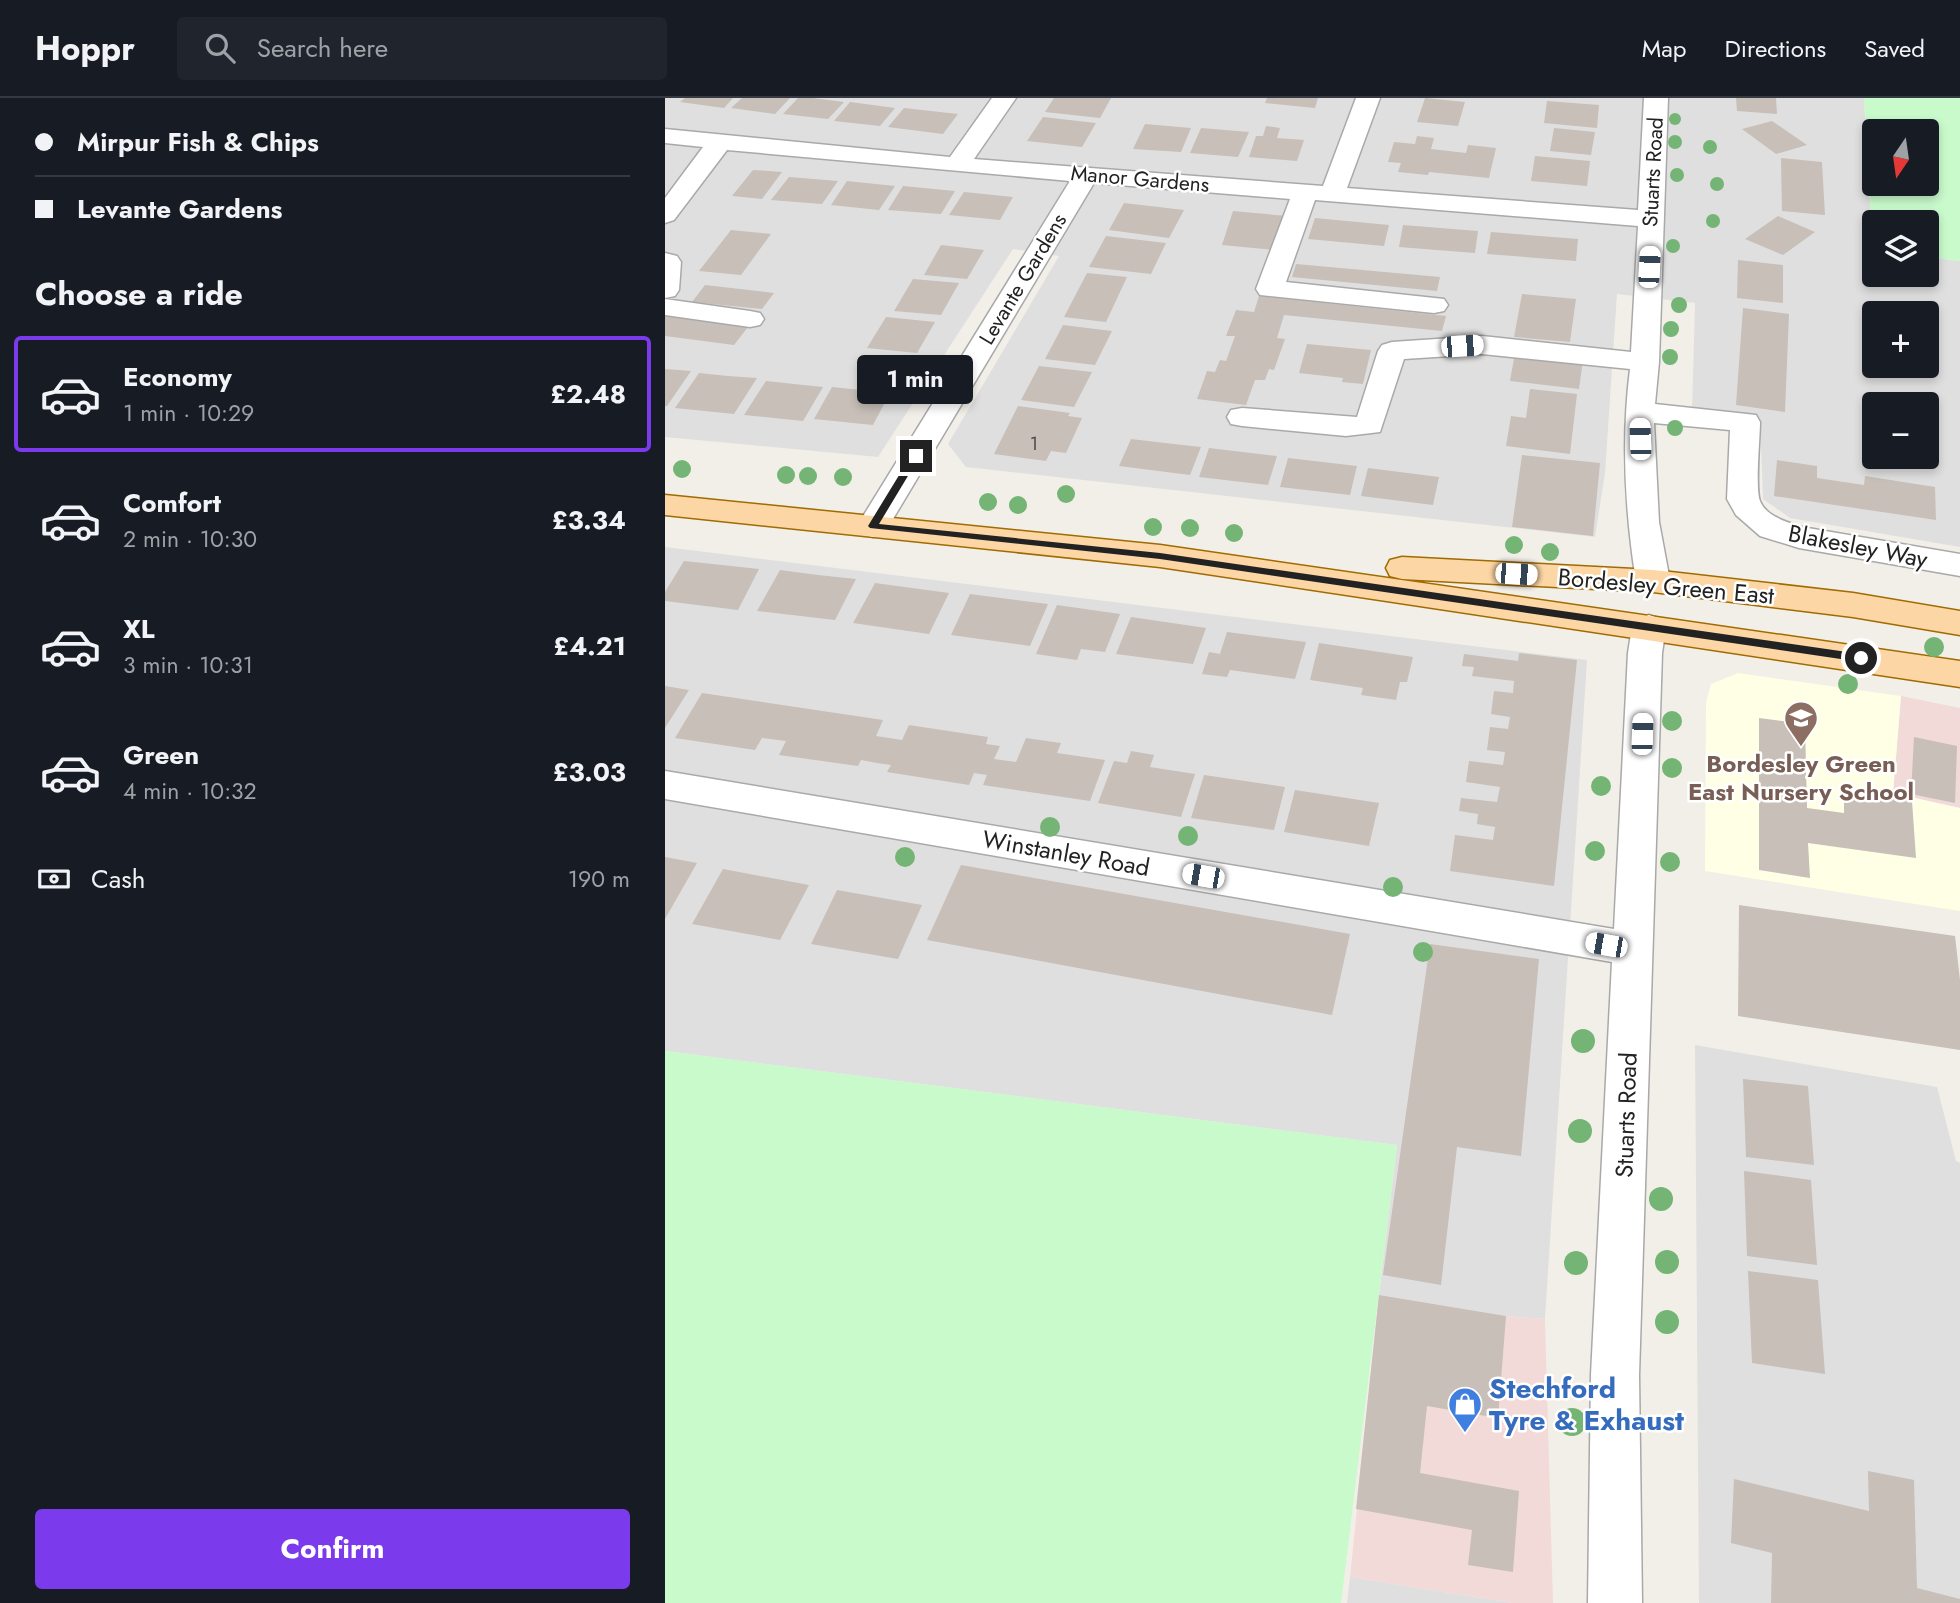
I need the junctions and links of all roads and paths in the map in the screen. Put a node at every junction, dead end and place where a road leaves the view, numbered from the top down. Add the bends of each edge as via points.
1 (1004, 98) edge
2 (1369, 98) edge
3 (1656, 98) edge
4 (665, 136) edge
5 (720, 142) junction
6 (957, 165) junction
7 (1086, 175) junction
8 (1305, 193) junction
9 (1332, 195) junction
10 (665, 215) edge
11 (1651, 219) junction
12 (665, 261) edge
13 (665, 290) edge
14 (1434, 305) dead end
15 (665, 307) edge
16 (750, 319) dead end
17 (1645, 362) junction
18 (1639, 412) junction
19 (1242, 417) dead end
20 (665, 505) edge
21 (873, 526) junction
22 (1160, 556) junction
23 (1960, 565) edge
24 (1653, 581) junction
25 (1960, 623) edge
26 (1649, 627) junction
27 (1960, 674) edge
28 (665, 785) edge
29 (1633, 949) junction
30 (1615, 1603) edge

1 - 6 street
2 - 9 street
3 - 11 street, Stuarts Road
4 - 5 street, Manor Gardens
5 - 6 street, Manor Gardens
5 - 10 street
6 - 7 street, Manor Gardens
7 - 8 street, Manor Gardens
7 - 21 street, Levante Gardens
8 - 9 street, Manor Gardens
8 - 14 street via 1270,289
9 - 11 street, Manor Gardens
11 - 17 street, Stuarts Road
12 - 13 street
15 - 16 street
17 - 18 street, Stuarts Road
17 - 19 street via 1482,345 1392,351 1369,425
18 - 23 street, Blakesley Way via 1745,422 1743,499 1771,528 1798,537
18 - 24 street, Stuarts Road via 1643,522
20 - 21 main road, Bordesley Green East
21 - 22 main road, Bordesley Green East
22 - 24 main road, Bordesley Green East
22 - 26 main road, Bordesley Green East
24 - 25 main road, Bordesley Green East
26 - 27 main road, Bordesley Green East
26 - 29 street, Stuarts Road
28 - 29 street, Winstanley Road
29 - 30 street, Stuarts Road via 1615,1375

